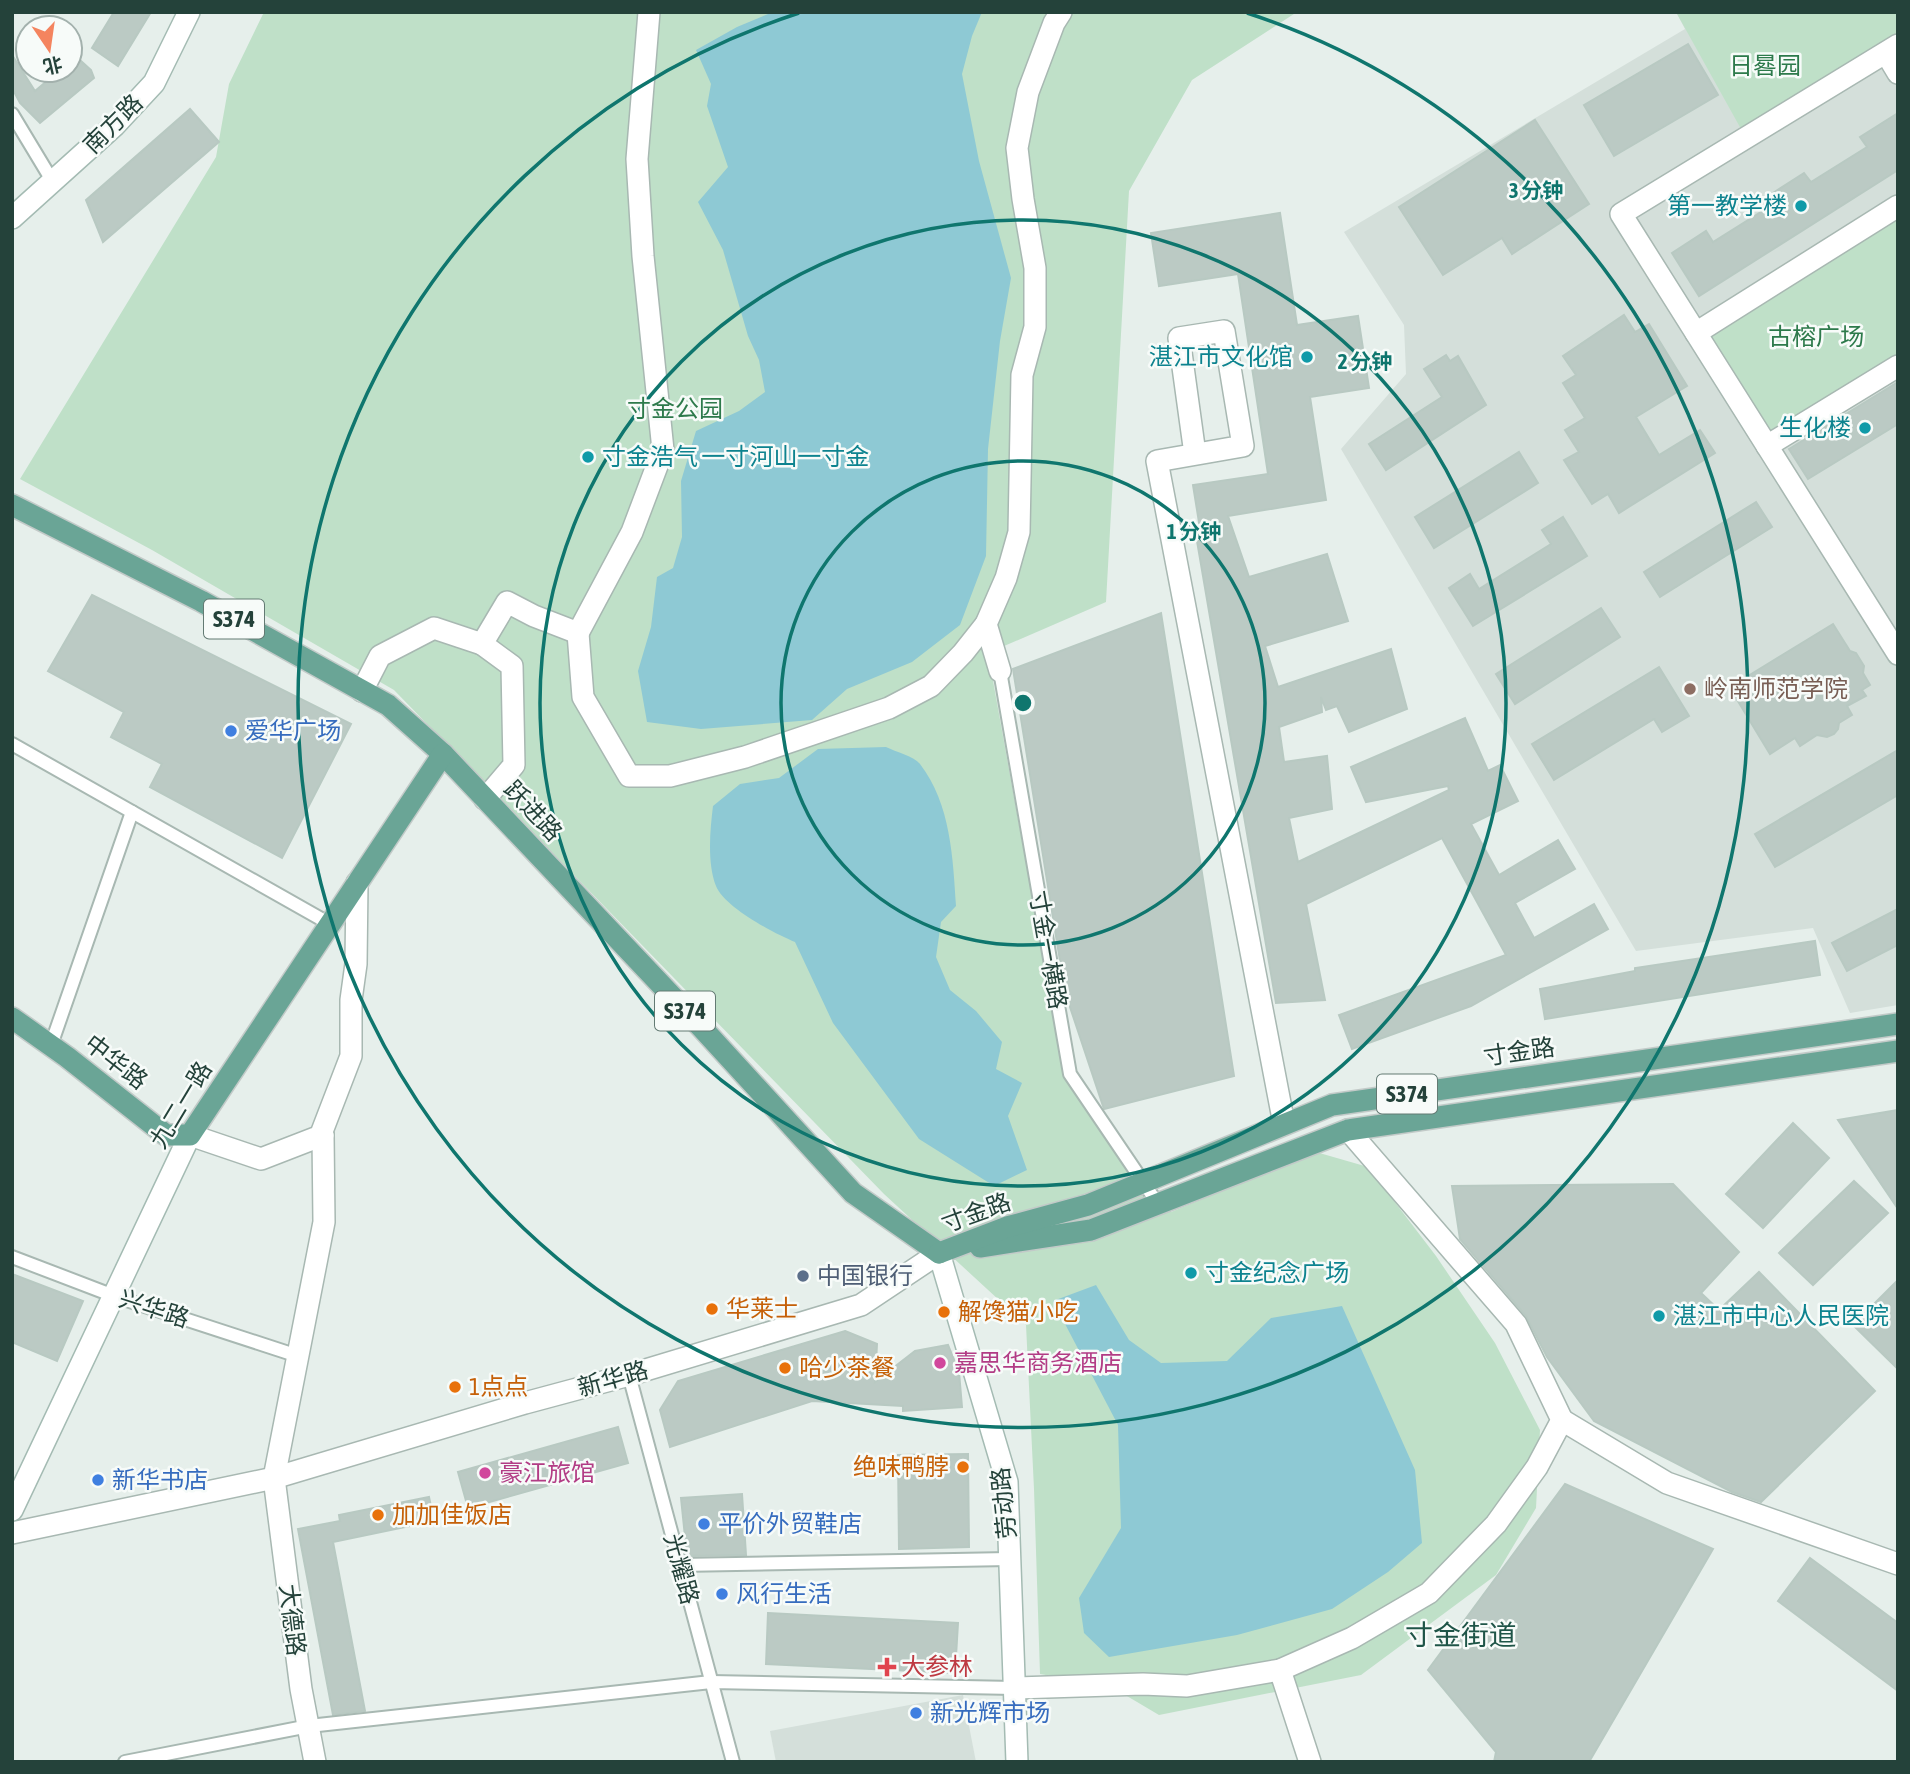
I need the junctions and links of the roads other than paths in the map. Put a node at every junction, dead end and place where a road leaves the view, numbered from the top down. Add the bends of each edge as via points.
1 (188, 12) edge
2 (649, 12) edge
3 (1062, 12) edge
4 (1892, 49) edge
5 (1898, 73) edge
6 (12, 114) edge
7 (53, 181) junction
8 (1898, 206) edge
9 (12, 218) edge
10 (1696, 333) junction
11 (1898, 366) edge
12 (1767, 446) junction
13 (1195, 454) junction
14 (12, 505) edge
15 (986, 624) junction
16 (578, 634) junction
17 (482, 644) junction
18 (1898, 654) edge
19 (1000, 671) joint
20 (362, 691) junction
21 (12, 744) edge
22 (443, 754) junction
23 (485, 799) junction
24 (132, 812) junction
25 (357, 883) junction
26 (330, 924) junction
27 (12, 1018) edge
28 (1898, 1024) edge
29 (51, 1045) junction
30 (1898, 1051) edge
31 (1284, 1125) junction
32 (1348, 1130) junction
33 (190, 1135) junction
34 (323, 1135) junction
35 (1144, 1182) junction
36 (1158, 1205) junction
37 (939, 1253) junction
38 (12, 1257) edge
39 (114, 1296) junction
40 (298, 1356) junction
41 (629, 1376) junction
42 (1562, 1420) junction
43 (274, 1478) junction
44 (12, 1510) edge
45 (12, 1533) edge
46 (1009, 1559) junction
47 (1898, 1564) edge
48 (680, 1565) junction
49 (1280, 1670) junction
50 (711, 1682) junction
51 (1014, 1688) junction
52 (309, 1726) junction
53 (179, 1756) edge
54 (125, 1762) edge
55 (315, 1762) edge
56 (733, 1762) edge
57 (1017, 1762) edge
58 (1310, 1762) edge

1 - 7 street, 南方路 via 154,83
2 - 16 street via 637,159 663,450 632,533
3 - 15 street via 1028,92 1017,148 1035,268 1035,327 1022,375 1019,532
4 - 5 street
4 - 10 street via 1621,214
6 - 7 lane
7 - 9 street, 南方路
8 - 10 street
10 - 12 street
11 - 12 street
12 - 18 street
13 - 13 street via 1243,446 1224,331 1179,338
13 - 31 street via 1157,461
14 - 20 main road, 跃进路 / S374 via 201,601
15 - 16 street via 931,686 889,708 745,757 670,776 629,776 583,697
15 - 19 street
16 - 17 street via 507,602
17 - 20 street via 434,628 380,656
17 - 23 street via 512,666 514,753 514,765
19 - 35 lane, 寸金一横路 via 1070,1074
20 - 22 main road, 跃进路 / S374 via 388,705
21 - 24 lane
22 - 23 main road, 跃进路 / S374
22 - 25 main road, 九二一路
23 - 37 main road, 跃进路 / S374 via 853,1193
24 - 26 lane
24 - 29 lane
25 - 26 main road, 九二一路
25 - 34 street, 大德路 via 351,1056
26 - 33 main road, 九二一路
27 - 29 main road, 中华路
28 - 31 main road, 寸金路 / S374 via 1332,1105
29 - 33 main road, 中华路 via 166,1135
30 - 32 main road, 寸金路 / S374
31 - 35 main road, 寸金路 / S374
32 - 36 main road, 寸金路 / S374
32 - 42 street via 1516,1324
33 - 34 street via 261,1159
33 - 39 street, 九二一路
34 - 40 street, 大德路 via 324,1222
35 - 36 lane, 寸金一横路
35 - 37 main road, 寸金路 / S374
36 - 37 main road, 寸金路 / S374 via 1091,1230
37 - 41 street, 新华路 via 861,1305
37 - 46 street, 劳动路 via 1007,1482
38 - 39 lane, 兴华路
39 - 40 lane, 兴华路
39 - 44 street, 九二一路
40 - 43 street, 大德路
41 - 43 street, 新华路
41 - 48 lane, 光耀路
42 - 47 street via 1667,1483
42 - 49 street via 1537,1467 1496,1524 1429,1592 1352,1638
43 - 45 street, 新华路
43 - 52 street, 大德路
46 - 48 lane
46 - 51 street, 劳动路
48 - 50 lane, 光耀路
49 - 51 street via 1187,1686
49 - 58 street
50 - 51 lane
50 - 52 lane
50 - 56 lane, 光耀路
51 - 57 street, 劳动路
52 - 53 lane
52 - 55 street, 大德路
53 - 54 lane

